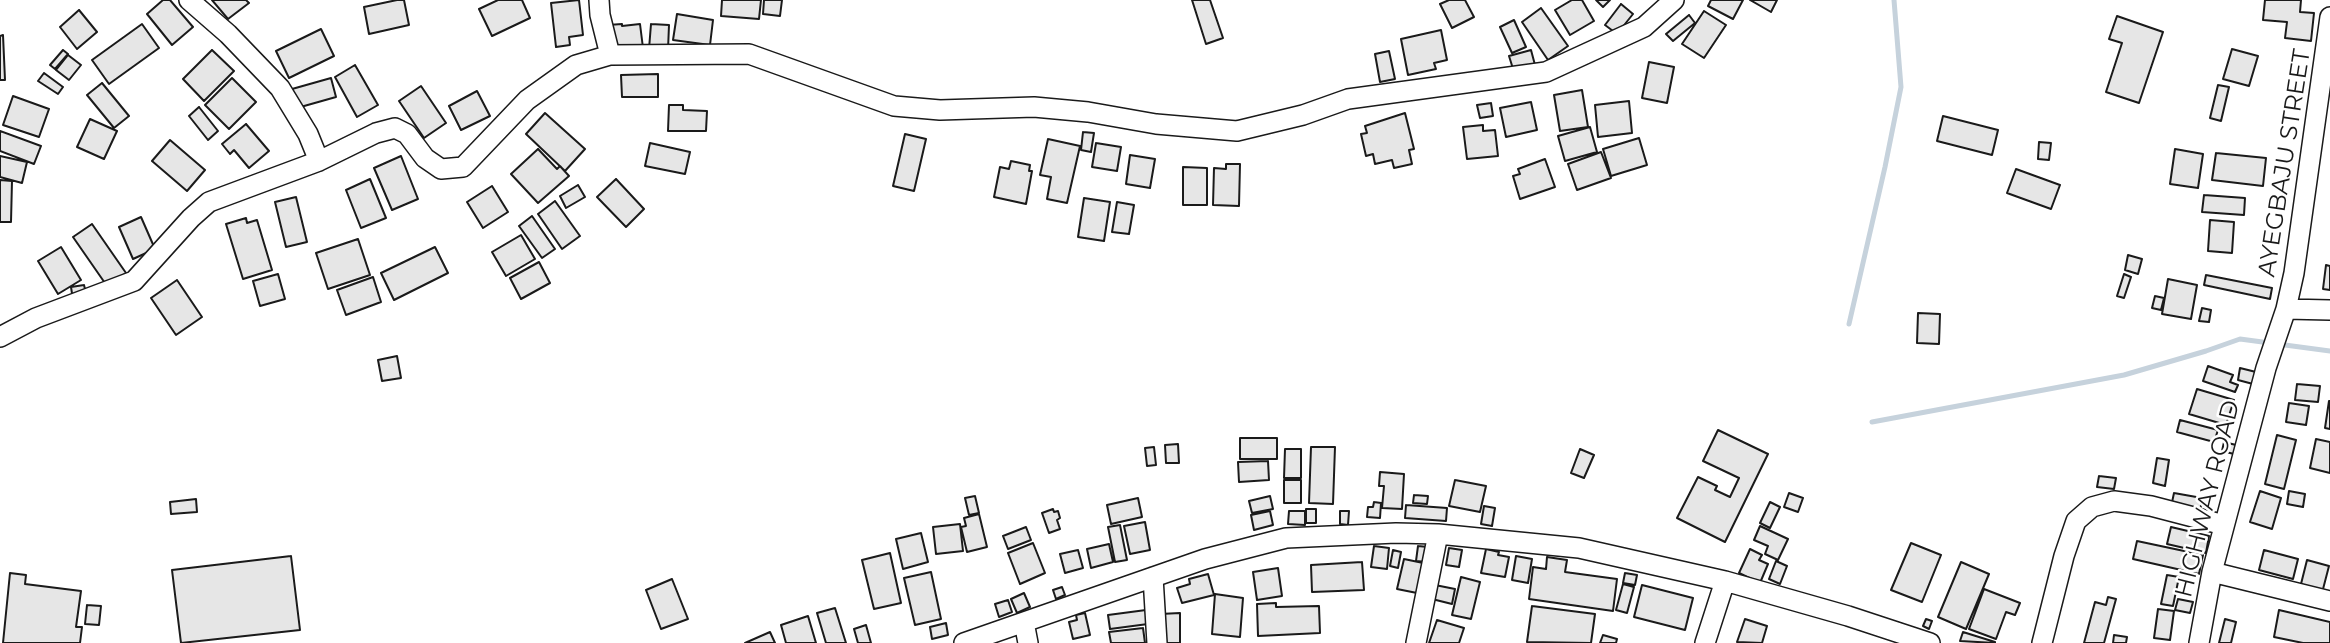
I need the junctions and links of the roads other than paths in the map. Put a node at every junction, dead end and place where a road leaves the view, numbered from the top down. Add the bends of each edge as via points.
1 (189, 0) edge
2 (598, 0) edge
3 (1674, 0) edge
4 (2330, 17) edge
5 (610, 55) junction
6 (319, 161) junction
7 (2330, 310) edge
8 (2285, 312) junction
9 (0, 337) edge
10 (2266, 368) joint
11 (2224, 525) junction
12 (1438, 534) junction
13 (2211, 572) junction
14 (1153, 577) junction
15 (1725, 581) junction
16 (2330, 601) edge
17 (1024, 622) junction
18 (964, 643) edge
19 (1028, 643) edge
20 (1157, 643) edge
21 (1416, 643) edge
22 (1705, 643) edge
23 (1930, 643) edge
24 (2042, 643) edge
25 (2199, 643) edge

1 - 6 street via 280,88
2 - 5 street
3 - 5 street via 1644,27 1546,72 1348,99 1237,131 1034,107 940,110 894,106 749,54
4 - 8 street, AYEGBAJU STREET
5 - 6 street via 576,65 527,100 463,167 441,169 425,158 407,134 395,128
6 - 9 street via 209,202 134,281 36,318
7 - 8 street
8 - 10 street, AYEGBAJU STREET
10 - 11 street, HIGHWAY ROAD
11 - 13 street, HIGHWAY ROAD
11 - 24 street via 2115,501 2092,507 2076,521
12 - 14 street via 1286,538
12 - 15 street via 1579,548
12 - 21 street
13 - 16 street
13 - 25 street, HIGHWAY ROAD
14 - 17 street
14 - 20 street
15 - 22 street
15 - 23 street
17 - 18 street
17 - 19 street

